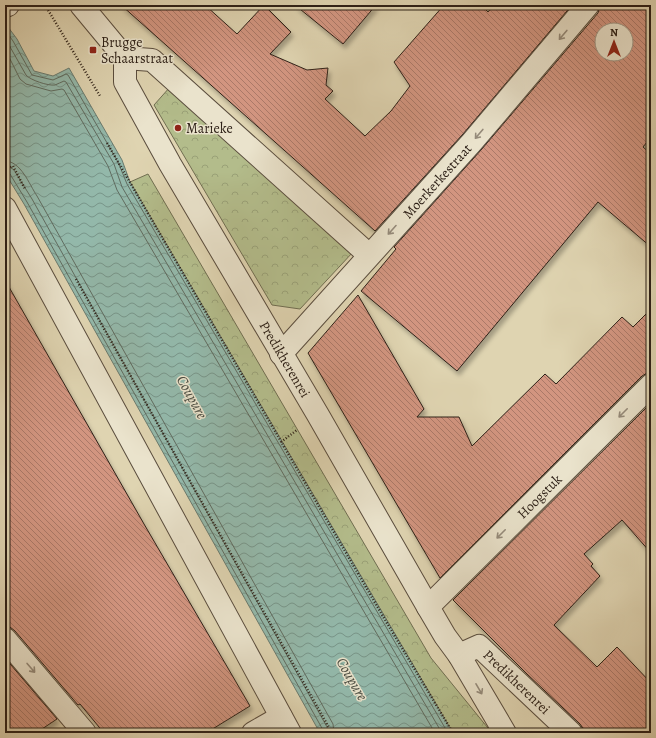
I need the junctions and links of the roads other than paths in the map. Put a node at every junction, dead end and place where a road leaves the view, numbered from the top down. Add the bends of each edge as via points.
1 (81, 5) edge
2 (588, 5) edge
3 (125, 58) junction
4 (5, 208) edge
5 (370, 255) junction
6 (282, 354) junction
7 (651, 385) edge
8 (428, 607) junction
9 (5, 639) edge
10 (459, 655) junction
11 (285, 725) edge
12 (85, 733) edge
13 (253, 733) edge
14 (505, 733) edge
15 (570, 733) edge

1 - 3 street
2 -> 5 street, Moerkerkestraat via 472,142
3 - 5 street via 152,60
3 - 6 street, Predikherenrei via 125,82 170,164
4 - 11 street
5 - 6 street, Moerkerkestraat
6 - 8 street, Predikherenrei
7 -> 8 street, Hoogstuk
8 - 10 street, Predikherenrei
9 -> 12 street
10 -> 14 street, Predikherenrei
10 - 15 street, Predikherenrei via 479,646
11 - 13 street

